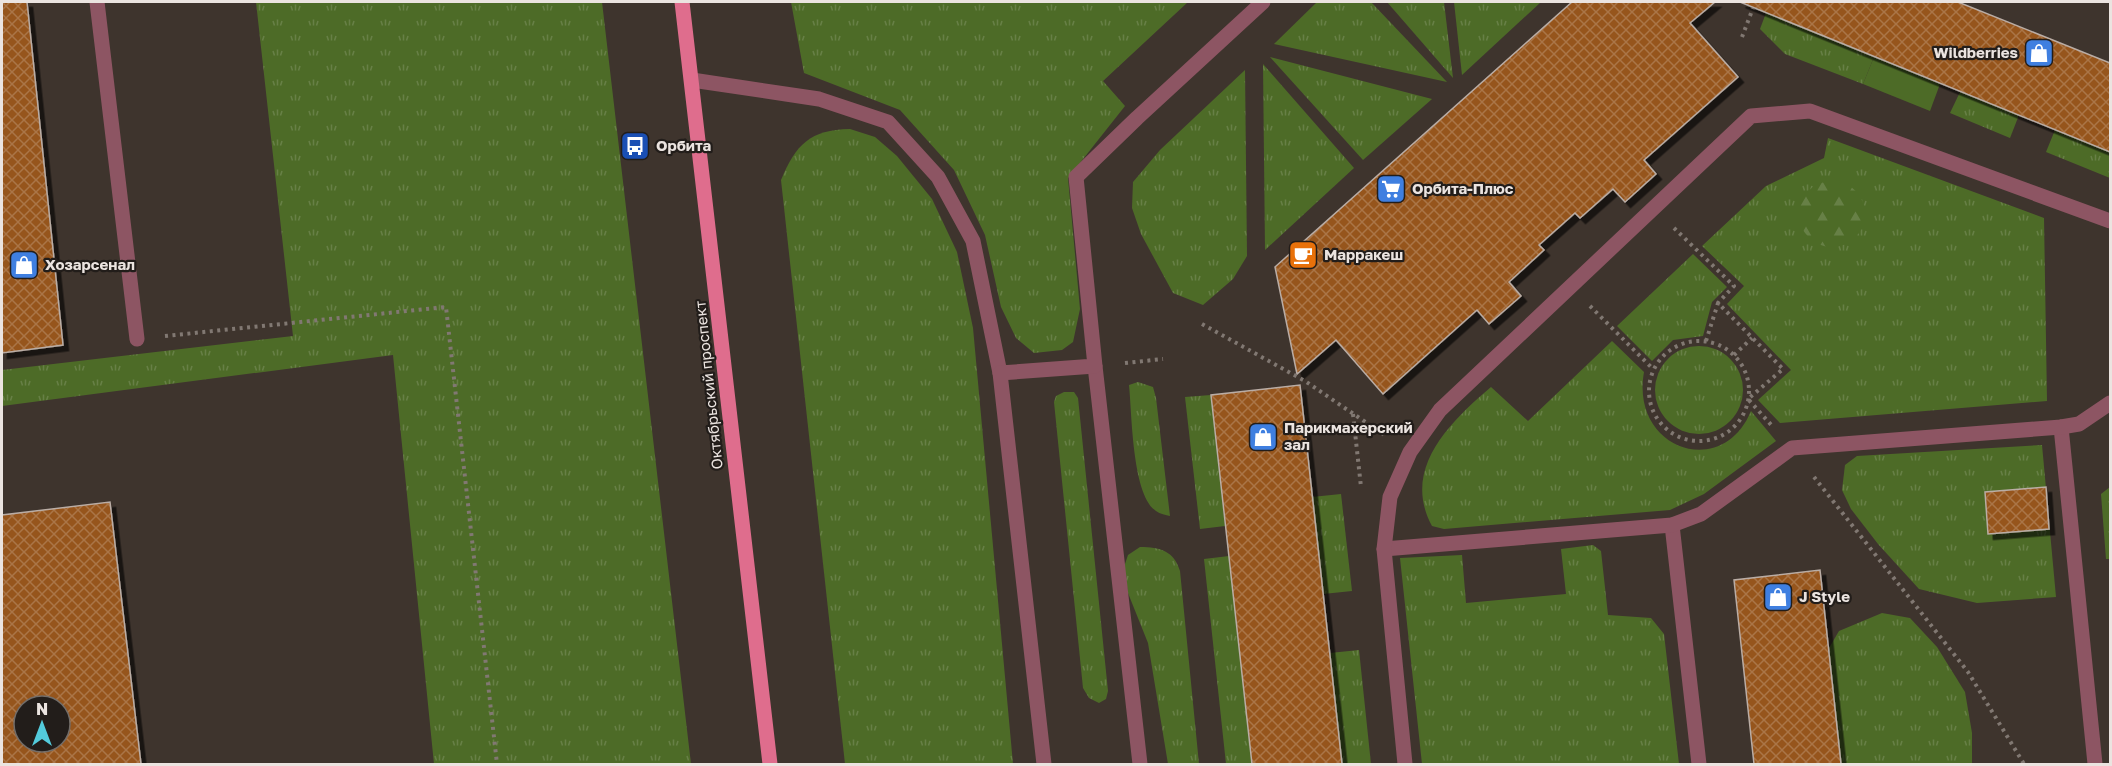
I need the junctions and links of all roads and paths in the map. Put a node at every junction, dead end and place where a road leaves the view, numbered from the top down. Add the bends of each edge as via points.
1 (97, 2) edge
2 (682, 2) edge
3 (1263, 2) edge
4 (1753, 8) dead end
5 (1742, 37) dead end
6 (692, 80) junction
7 (1653, 208) junction
8 (2110, 221) edge
9 (1570, 286) junction
10 (1718, 303) junction
11 (1202, 324) dead end
12 (1752, 338) junction
13 (137, 339) joint
14 (1706, 341) junction
15 (1734, 355) junction
16 (1163, 359) dead end
17 (1095, 366) junction
18 (1653, 369) junction
19 (1000, 374) junction
20 (1748, 399) junction
21 (2110, 403) edge
22 (2061, 427) junction
23 (1792, 448) junction
24 (1410, 452) junction
25 (1672, 525) junction
26 (1384, 549) junction
27 (497, 765) edge
28 (770, 765) edge
29 (1044, 765) edge
30 (1140, 765) edge
31 (1405, 765) edge
32 (1699, 765) edge
33 (2024, 765) edge
34 (2095, 765) edge

1 - 13 lane
2 - 6 main road, Октябрьский проспект
3 - 17 lane via 1076,177
4 - 5 path
6 - 19 lane via 819,99 888,122 938,177 973,241
6 - 28 main road, Октябрьский проспект
7 - 8 lane via 1751,116 1810,111
7 - 9 lane
7 - 10 path via 1734,286
9 - 18 path
9 - 24 lane via 1440,410
10 - 12 path
10 - 14 path
11 - 24 path via 1305,381
12 - 15 path
12 - 20 path via 1783,369
13 - 27 path via 446,307
14 - 15 path via 1721,345
14 - 18 path via 1690,341 1675,347
15 - 20 path via 1746,376
16 - 17 path
17 - 19 lane
17 - 30 lane
18 - 20 path via 1649,399 1654,414 1676,435 1691,440 1706,440 1734,427
19 - 29 lane
20 - 23 path
21 - 22 lane via 2079,424
22 - 23 lane
22 - 34 lane
23 - 25 lane via 1701,514
23 - 33 path via 1968,672
24 - 26 lane via 1390,497
25 - 26 lane
25 - 32 lane
26 - 31 lane

